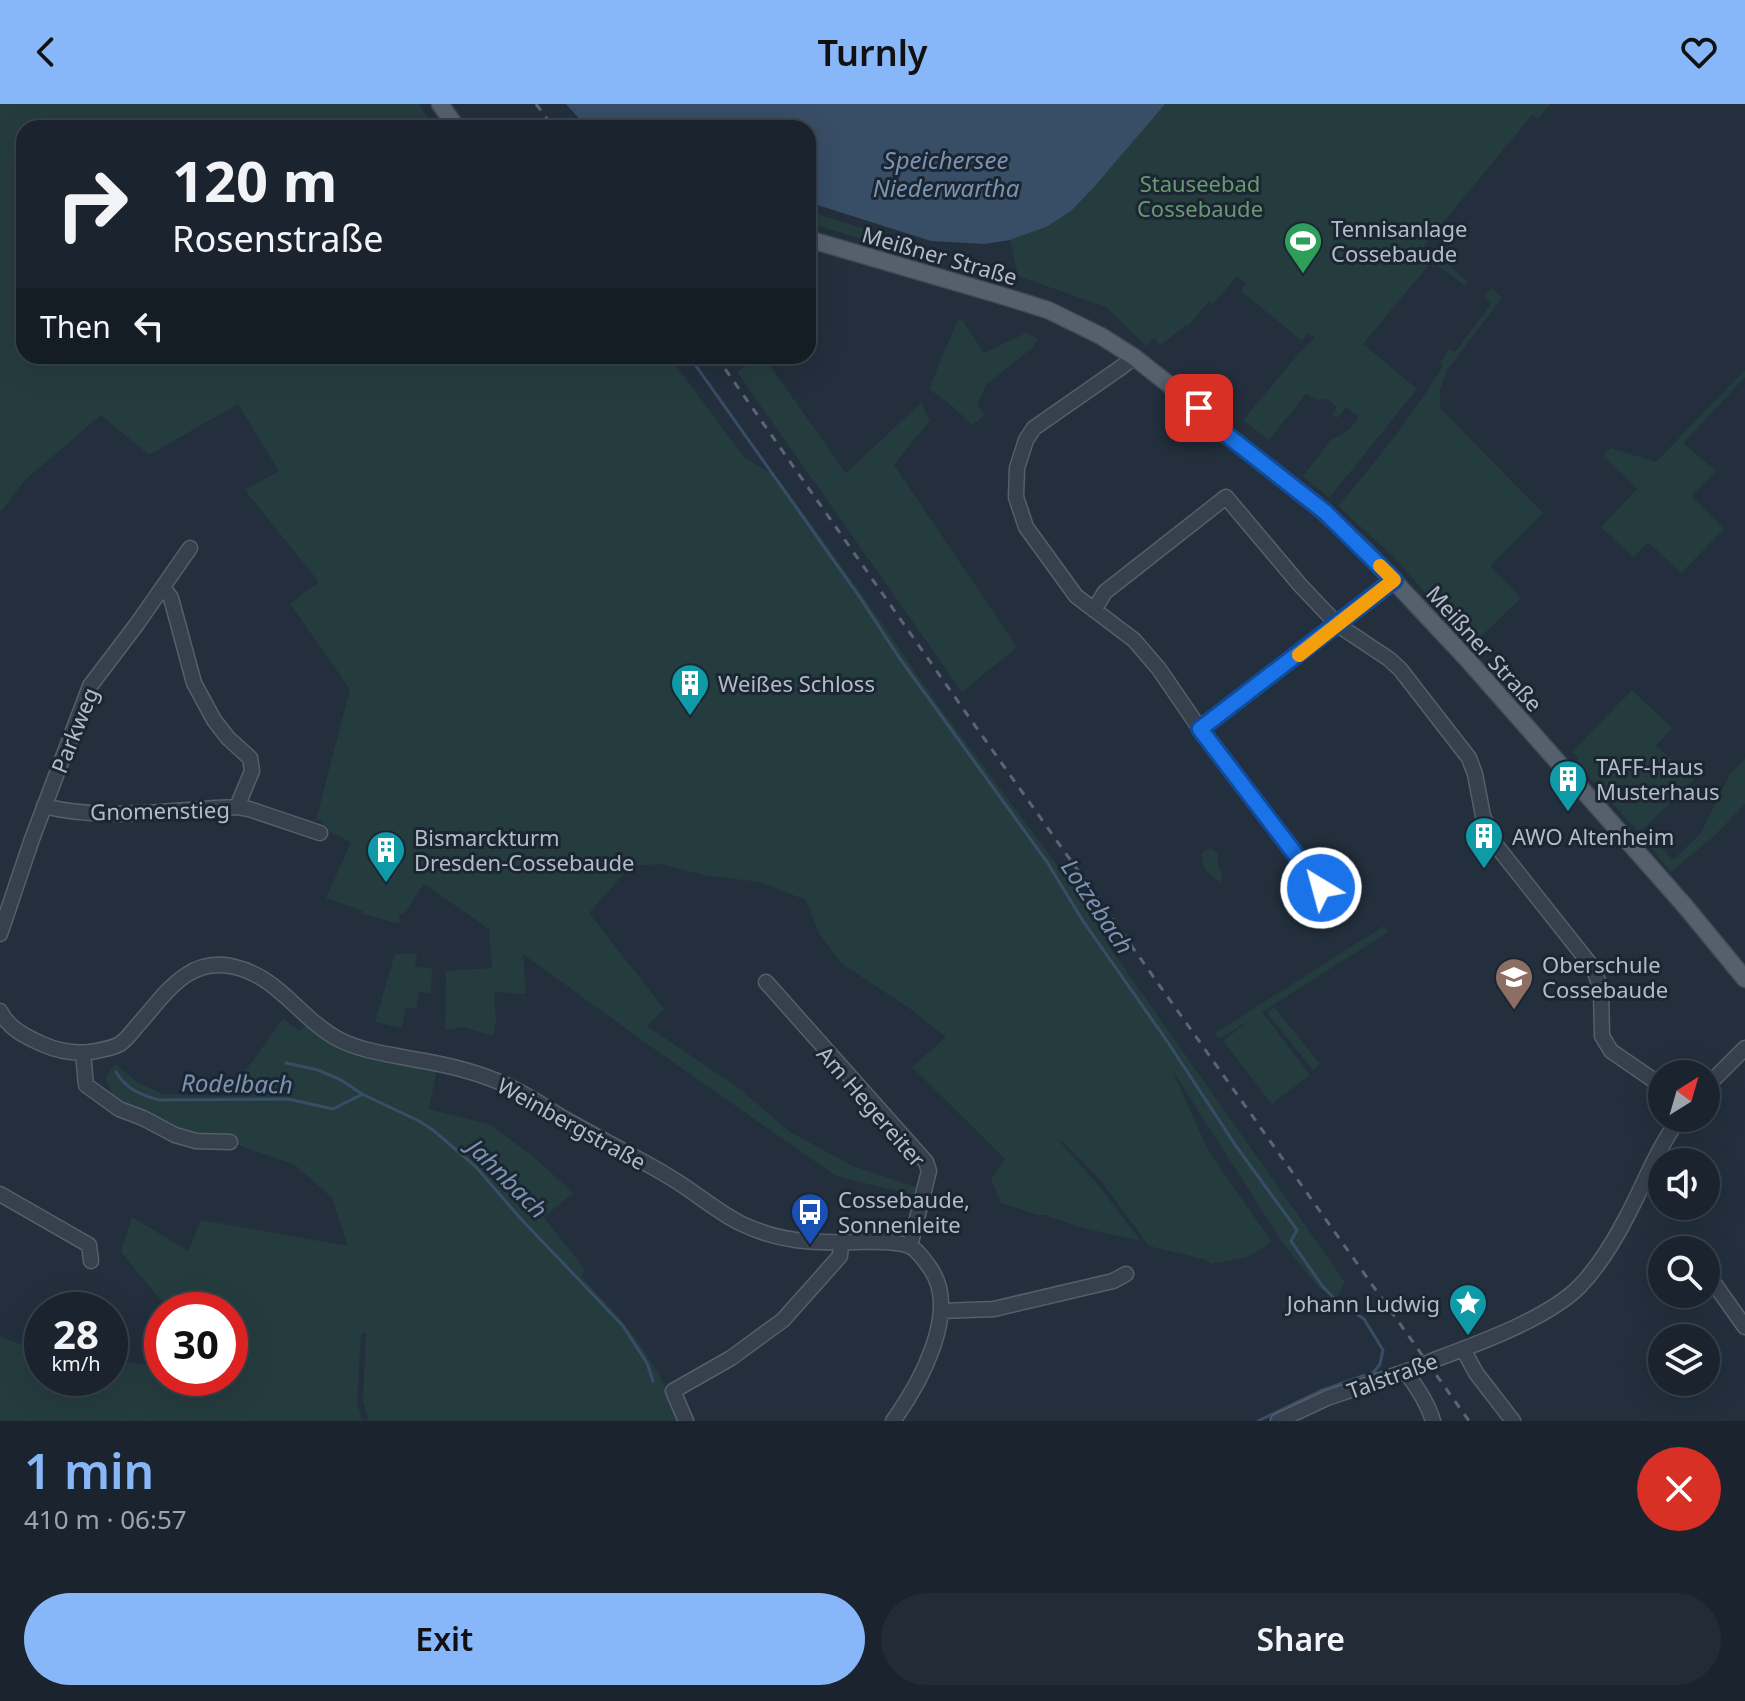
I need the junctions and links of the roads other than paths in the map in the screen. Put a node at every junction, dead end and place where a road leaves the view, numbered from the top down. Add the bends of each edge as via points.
1 (816, 241) edge
2 (1134, 357) junction
3 (190, 548) dead end
4 (1394, 580) junction
5 (163, 587) junction
6 (1094, 610) junction
7 (1338, 625) junction
8 (1200, 729) junction
9 (44, 806) junction
10 (237, 807) junction
11 (320, 833) dead end
12 (1348, 904) dead end
13 (0, 934) edge
14 (1745, 979) edge
15 (766, 982) dead end
16 (0, 1011) edge
17 (1745, 1048) edge
18 (83, 1053) junction
19 (1720, 1073) edge
20 (1648, 1076) edge
21 (1672, 1132) edge
22 (230, 1142) dead end
23 (0, 1194) edge
24 (841, 1242) junction
25 (910, 1246) junction
26 (91, 1261) dead end
27 (1126, 1274) dead end
28 (1720, 1292) edge
29 (941, 1311) junction
30 (1745, 1327) edge
31 (1463, 1349) junction
32 (1410, 1371) junction
33 (686, 1421) edge
34 (893, 1421) edge
35 (1278, 1421) edge
36 (1433, 1421) edge
37 (1513, 1421) edge

1 - 2 main road, Meißner Straße via 1048,310
2 - 4 main road, Meißner Straße via 1313,502
2 - 6 street via 1034,428 1017,468 1016,497 1026,527 1076,596
3 - 5 street, Parkweg
4 - 7 street
4 - 14 main road, Meißner Straße
5 - 9 street, Parkweg via 90,686
5 - 10 street via 171,598 194,683 214,720 250,758 252,771
6 - 7 street via 1105,592 1226,497
6 - 8 street via 1134,640
7 - 8 street
7 - 20 street via 1400,669 1469,758 1495,844 1594,969 1601,990 1602,1036 1611,1051
8 - 12 street via 1339,912
9 - 10 street, Gnomenstieg via 124,814
9 - 13 street, Parkweg
10 - 11 street, Gnomenstieg
15 - 25 street, Am Hegereiter via 926,1162 929,1171
16 - 18 street, Weinbergstraße via 12,1029 27,1037 54,1050
17 - 19 street
18 - 22 street via 86,1085 119,1109 175,1135
18 - 24 street, Weinbergstraße via 124,1041 190,972 220,964 239,968 279,991 343,1041 462,1068 509,1086 674,1179 739,1223 791,1241
21 - 31 street, Talstraße via 1624,1223 1579,1287 1558,1304
23 - 26 street via 89,1245
24 - 25 street, Weinbergstraße
24 - 33 street via 840,1256 783,1320 673,1391
25 - 29 street via 932,1271
27 - 29 street via 994,1309
28 - 30 street
29 - 34 street via 920,1375
31 - 32 street, Talstraße, bridge
31 - 37 street
32 - 35 street, Talstraße via 1327,1398
32 - 36 street

